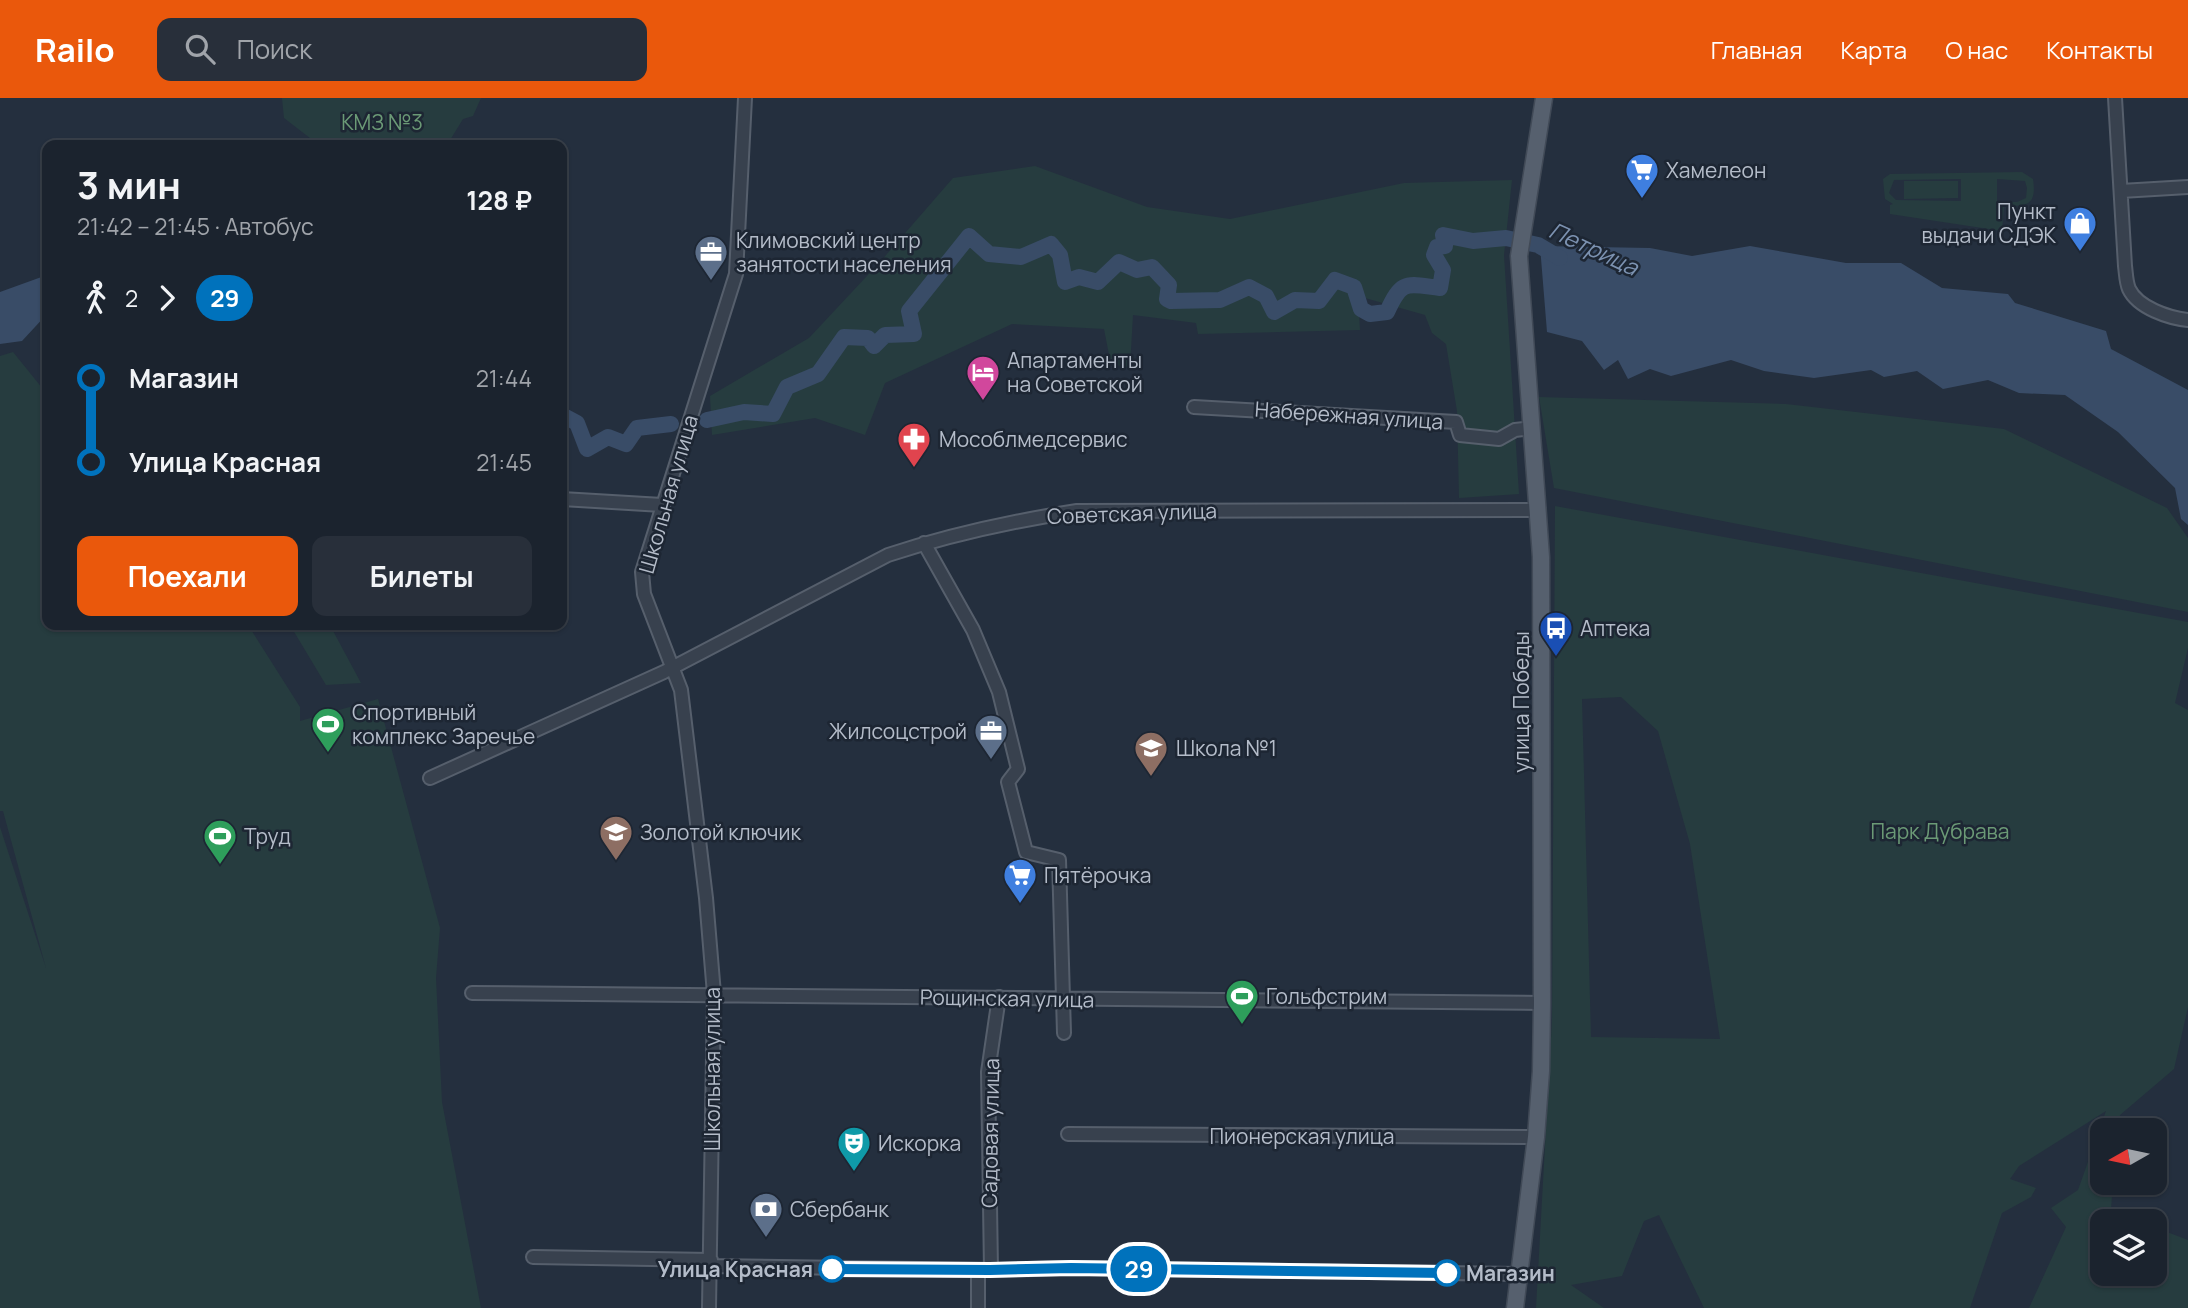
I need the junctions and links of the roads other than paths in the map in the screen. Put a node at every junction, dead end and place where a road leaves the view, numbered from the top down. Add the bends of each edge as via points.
1 (745, 98) edge
2 (1544, 98) edge
3 (2115, 98) edge
4 (2188, 187) edge
5 (2121, 191) junction
6 (2188, 320) edge
7 (1194, 407) dead end
8 (1532, 428) junction
9 (567, 499) edge
10 (662, 505) junction
11 (1539, 510) junction
12 (925, 543) junction
13 (673, 667) junction
14 (430, 778) dead end
15 (472, 993) dead end
16 (714, 994) junction
17 (999, 997) junction
18 (1062, 1000) junction
19 (1542, 1003) junction
20 (1064, 1033) dead end
21 (1068, 1134) dead end
22 (1536, 1137) junction
23 (533, 1257) dead end
24 (710, 1263) junction
25 (984, 1270) junction
26 (1519, 1274) junction
27 (709, 1308) edge
28 (978, 1308) edge
29 (1515, 1308) edge

1 - 10 street, Школьная улица via 736,274
2 - 8 main road, улица Победы via 1519,256
3 - 5 street
4 - 5 street
5 - 6 street via 2129,288 2149,307
7 - 8 street, Набережная улица via 1456,422 1460,435 1499,439
8 - 11 main road, улица Победы
9 - 10 street
10 - 13 street, Школьная улица via 643,561 642,582
11 - 12 street, Советская улица via 1077,511
11 - 19 main road, улица Победы
12 - 13 street, Советская улица via 888,555
12 - 18 street via 973,630 999,692 1018,769 1008,782 1026,852 1059,860
13 - 14 street, Советская улица
13 - 16 street, Школьная улица via 685,718
15 - 16 street, Рощинская улица
16 - 17 street, Рощинская улица
16 - 24 street, Школьная улица
17 - 18 street, Рощинская улица
17 - 25 street, Садовая улица via 988,1072
18 - 19 street, Рощинская улица
18 - 20 street
19 - 22 main road, улица Победы
21 - 22 street, Пионерская улица
22 - 26 main road, улица Победы
23 - 24 street
24 - 25 street
24 - 27 street, Школьная улица
25 - 26 street
25 - 28 street, Садовая улица
26 - 29 main road, улица Победы

